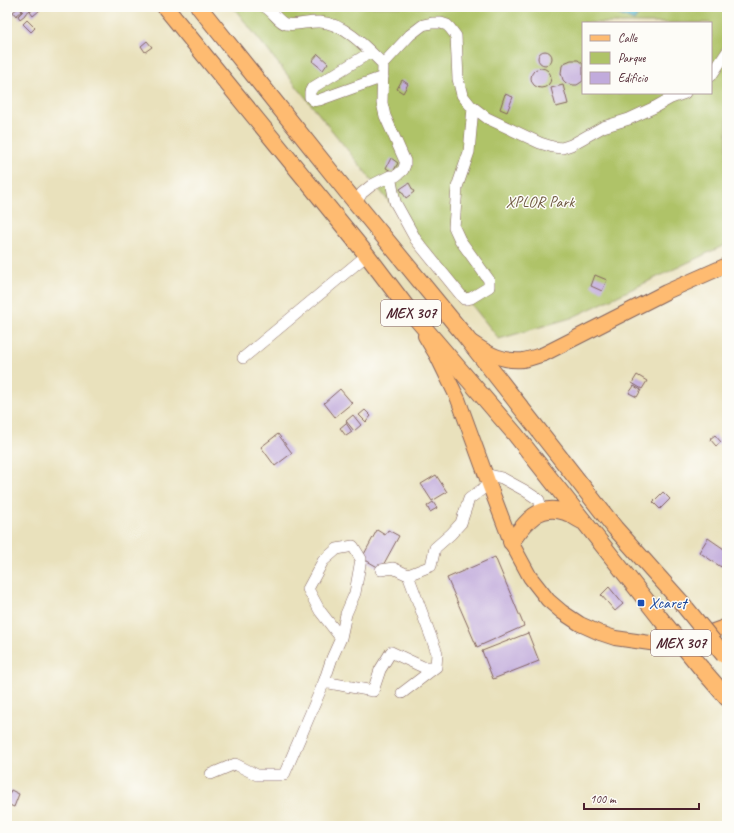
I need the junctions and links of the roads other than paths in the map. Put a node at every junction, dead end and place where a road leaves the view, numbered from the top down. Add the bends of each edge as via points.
1 (165, 7) edge
2 (199, 7) edge
3 (265, 7) edge
4 (371, 52) junction
5 (727, 52) edge
6 (383, 64) junction
7 (712, 74) edge
8 (383, 77) junction
9 (682, 94) edge
10 (473, 108) junction
11 (390, 176) junction
12 (356, 203) junction
13 (367, 255) junction
14 (727, 265) edge
15 (408, 309) junction
16 (465, 336) junction
17 (243, 358) dead end
18 (487, 479) junction
19 (542, 512) junction
20 (586, 523) junction
21 (511, 542) junction
22 (381, 570) dead end
23 (408, 575) junction
24 (727, 626) edge
25 (341, 638) junction
26 (726, 657) edge
27 (436, 667) junction
28 (324, 682) junction
29 (402, 693) dead end
30 (727, 698) edge
31 (211, 774) dead end

1 - 13 highway, MEX 307
2 - 12 highway, MEX 307
3 - 4 street via 286,24 332,24
4 - 6 street
4 - 8 street via 312,88 310,97 314,101 319,100
5 - 7 street
6 - 8 street
6 - 10 street via 423,25 447,25 456,36 458,79 462,95
8 - 11 street via 382,103 385,116 405,161 403,170 396,176
9 - 10 street via 629,119 603,127 562,148 540,143 487,118
10 - 11 street via 469,152 458,187 454,227 460,240 489,280 489,287 471,298 464,298 416,240 395,202
11 - 12 street via 372,184
12 - 16 highway, MEX 307
13 - 15 highway, MEX 307
13 - 17 street
14 - 16 main road via 666,292 544,354 523,360 496,357
15 - 18 main road via 437,356 458,399
15 - 20 highway, MEX 307 via 515,434
16 - 26 highway, MEX 307, bridge via 615,528
18 - 19 street via 502,478 529,493 539,500
18 - 21 main road
18 - 23 street via 469,499 461,523 435,548 431,566
19 - 20 highway via 557,510
19 - 21 highway via 534,515
20 - 30 highway, MEX 307, bridge
21 - 24 main road via 530,577 548,600 580,624 600,633 614,638 657,644 691,639
22 - 23 street via 393,568
23 - 27 street via 437,653
25 - 25 street via 346,614 355,593 361,559 353,546 337,548 323,560 308,589 320,611
25 - 28 street
27 - 28 street via 422,667 391,652 380,670 373,691
27 - 29 street
28 - 31 street via 284,775 257,775 235,764

